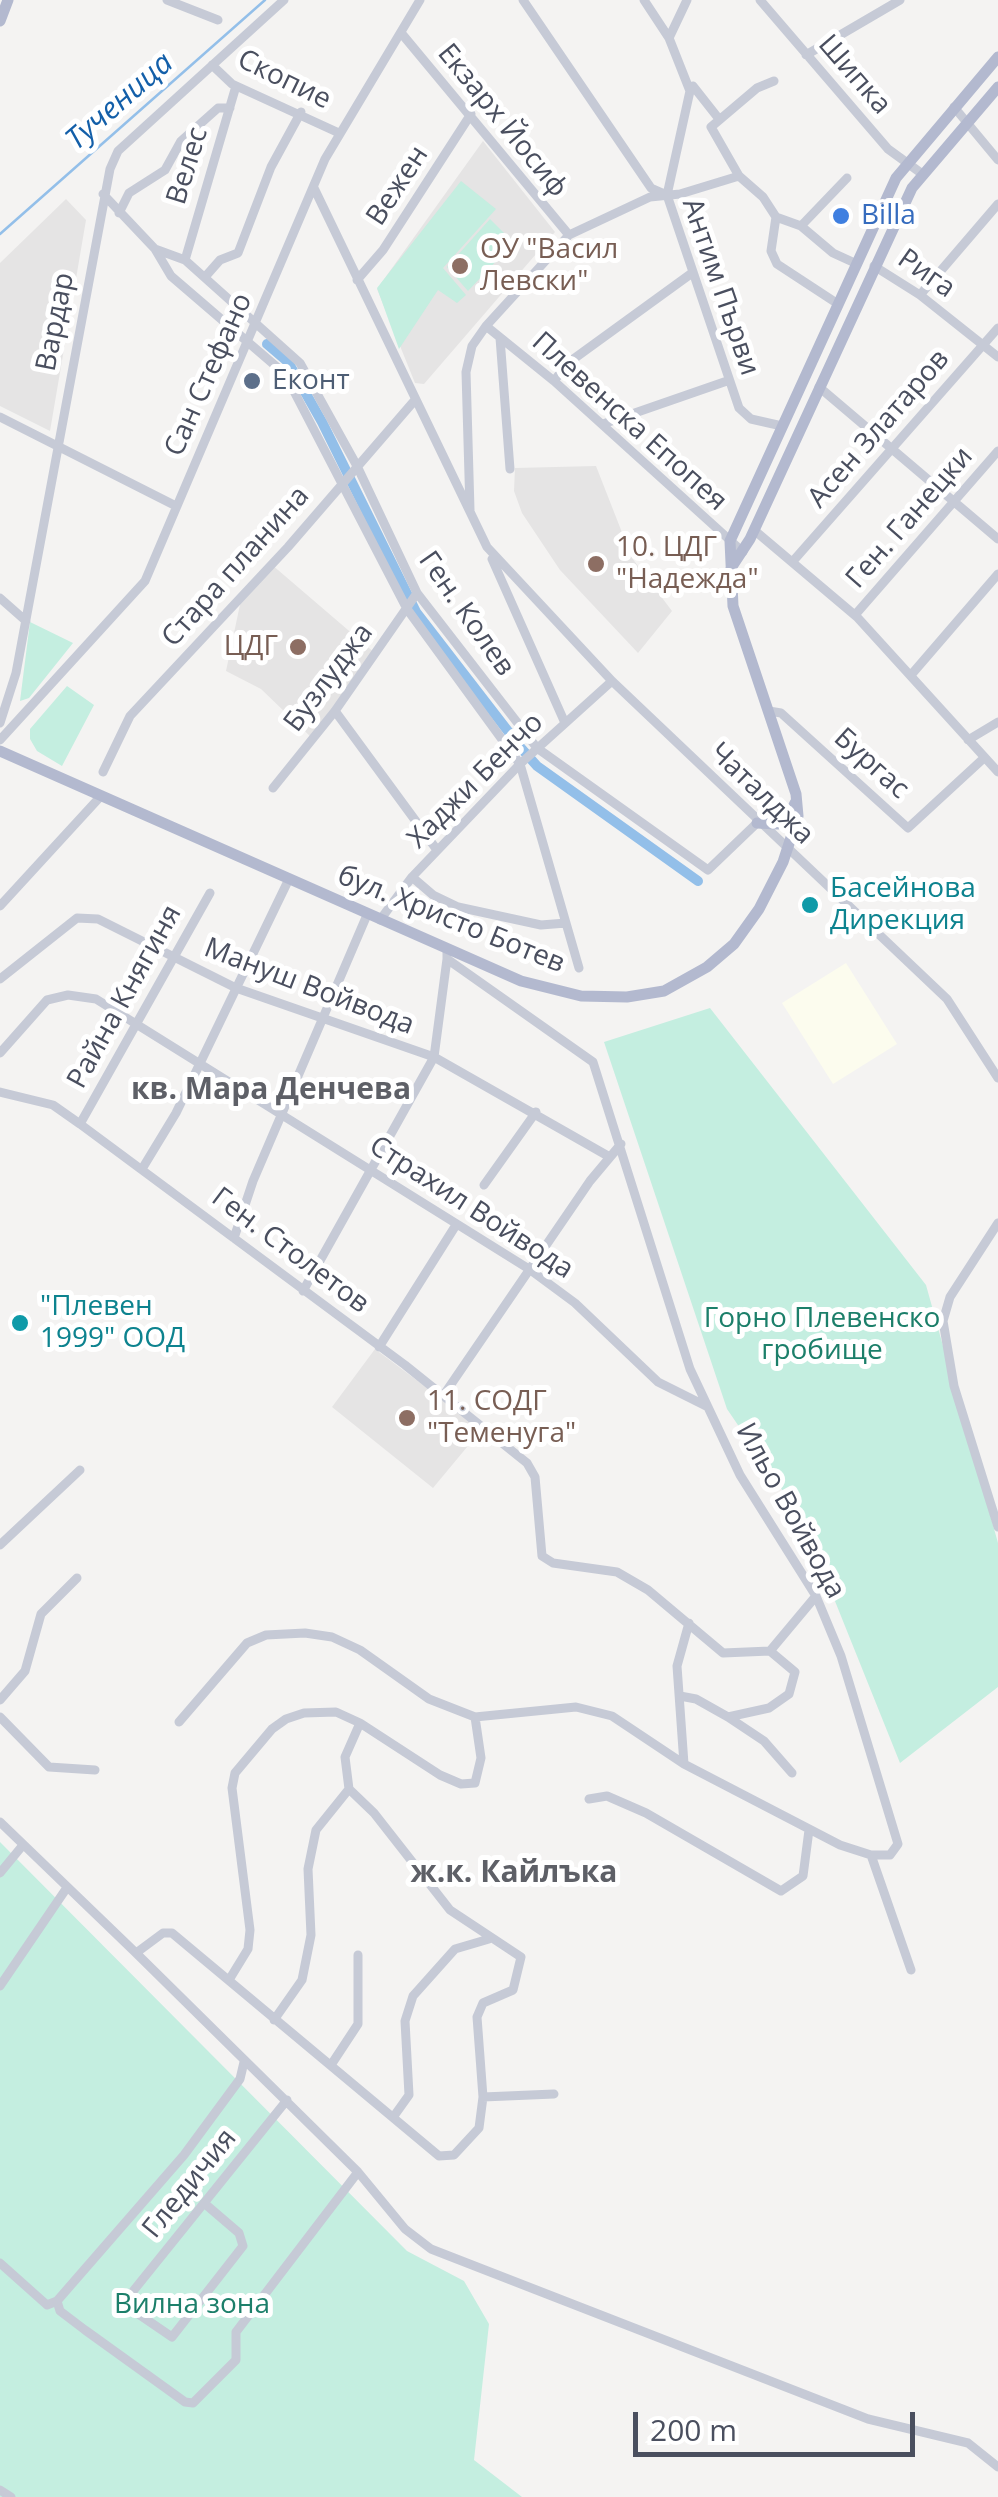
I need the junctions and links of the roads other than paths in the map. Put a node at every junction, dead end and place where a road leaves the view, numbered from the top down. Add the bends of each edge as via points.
1 (8, 0) edge
2 (167, 0) edge
3 (284, 0) edge
4 (420, 0) edge
5 (540, 0) edge
6 (644, 0) edge
7 (688, 0) edge
8 (760, 0) edge
9 (900, 0) edge
10 (526, 4) edge
11 (218, 20) dead end
12 (0, 21) edge
13 (402, 34) junction
14 (668, 38) junction
15 (806, 55) junction
16 (998, 58) edge
17 (212, 65) junction
18 (688, 79) junction
19 (774, 80) dead end
20 (236, 86) junction
21 (998, 87) edge
22 (954, 107) junction
23 (230, 108) junction
24 (301, 112) junction
25 (472, 114) junction
26 (719, 119) junction
27 (967, 123) junction
28 (339, 133) junction
29 (998, 160) edge
30 (904, 164) junction
31 (921, 173) junction
32 (739, 176) junction
33 (847, 178) dead end
34 (314, 188) junction
35 (103, 194) junction
36 (667, 195) junction
37 (998, 204) edge
38 (119, 213) junction
39 (776, 217) junction
40 (801, 226) junction
41 (569, 235) junction
42 (155, 250) junction
43 (186, 260) junction
44 (857, 264) junction
45 (874, 266) junction
46 (692, 273) junction
47 (205, 277) junction
48 (357, 280) junction
49 (920, 295) junction
50 (838, 304) junction
51 (258, 323) junction
52 (486, 326) junction
53 (998, 328) edge
54 (500, 338) junction
55 (248, 341) junction
56 (984, 345) junction
57 (998, 358) edge
58 (554, 381) junction
59 (727, 381) junction
60 (818, 387) junction
61 (415, 400) junction
62 (0, 417) edge
63 (603, 424) junction
64 (782, 426) junction
65 (58, 446) junction
66 (892, 450) junction
67 (998, 451) edge
68 (769, 454) junction
69 (785, 462) junction
70 (355, 468) junction
71 (510, 468) dead end
72 (344, 481) junction
73 (955, 502) junction
74 (176, 506) junction
75 (470, 513) junction
76 (754, 530) junction
77 (998, 539) edge
78 (730, 541) junction
79 (487, 547) junction
80 (743, 552) junction
81 (794, 560) junction
82 (731, 568) junction
83 (998, 574) edge
84 (0, 598) edge
85 (412, 601) junction
86 (855, 615) junction
87 (26, 620) junction
88 (911, 675) junction
89 (612, 681) junction
90 (335, 711) junction
91 (769, 712) junction
92 (998, 722) edge
93 (0, 724) edge
94 (565, 724) junction
95 (0, 740) edge
96 (968, 740) junction
97 (0, 751) edge
98 (529, 756) junction
99 (984, 758) junction
100 (103, 772) dead end
101 (998, 772) edge
102 (273, 788) dead end
103 (796, 794) junction
104 (100, 798) junction
105 (757, 822) junction
106 (437, 850) junction
107 (788, 850) junction
108 (412, 877) junction
109 (288, 881) junction
110 (210, 893) dead end
111 (0, 906) edge
112 (373, 917) junction
113 (566, 923) junction
114 (447, 955) junction
115 (172, 959) junction
116 (580, 968) dead end
117 (0, 978) edge
118 (236, 988) junction
119 (324, 1020) junction
120 (135, 1025) junction
121 (0, 1053) edge
122 (434, 1058) junction
123 (199, 1066) junction
124 (998, 1078) edge
125 (0, 1092) edge
126 (536, 1112) junction
127 (281, 1116) junction
128 (80, 1124) junction
129 (621, 1144) junction
130 (608, 1156) junction
131 (142, 1170) junction
132 (372, 1170) junction
133 (484, 1185) dead end
134 (998, 1223) edge
135 (456, 1225) junction
136 (234, 1238) junction
137 (529, 1269) junction
138 (303, 1291) junction
139 (379, 1347) junction
140 (444, 1396) junction
141 (708, 1408) junction
142 (80, 1470) dead end
143 (998, 1526) edge
144 (0, 1545) edge
145 (77, 1578) dead end
146 (816, 1596) junction
147 (689, 1623) junction
148 (770, 1651) junction
149 (680, 1696) junction
150 (0, 1700) edge
151 (0, 1717) edge
152 (475, 1717) junction
153 (728, 1717) junction
154 (179, 1722) dead end
155 (360, 1723) junction
156 (684, 1764) junction
157 (95, 1770) dead end
158 (792, 1772) dead end
159 (349, 1789) junction
160 (589, 1800) dead end
161 (0, 1822) edge
162 (808, 1830) junction
163 (23, 1845) junction
164 (871, 1854) junction
165 (0, 1874) edge
166 (66, 1889) junction
167 (489, 1940) junction
168 (136, 1952) junction
169 (358, 1955) dead end
170 (911, 1970) dead end
171 (229, 1980) junction
172 (0, 1986) edge
173 (274, 2020) junction
174 (244, 2062) junction
175 (331, 2065) junction
176 (554, 2094) dead end
177 (483, 2098) junction
178 (287, 2100) junction
179 (394, 2116) junction
180 (358, 2172) junction
181 (204, 2203) junction
182 (0, 2263) edge
183 (57, 2301) junction
184 (998, 2467) edge
185 (0, 2490) edge
186 (11, 2497) edge

1 - 12 main road
2 - 11 street
3 - 17 street, Вардар
4 - 13 street, Сан Стефано
5 - 10 street
6 - 14 street
7 - 14 street
8 - 15 street, Шипка
9 - 15 street
10 - 36 street, Антим Първи via 651,188
13 - 25 street, Екзарх Йосиф
13 - 28 street, Сан Стефано
14 - 18 street
15 - 30 street, Шипка
16 - 22 main road, бул. Христо Ботев
17 - 20 street, Скопие
17 - 35 street, Вардар via 118,151
18 - 26 street
18 - 36 street
19 - 26 street
20 - 23 street, Велес
20 - 24 street, Скопие
21 - 27 main road
22 - 27 street
22 - 30 main road, бул. Христо Ботев
23 - 38 street via 218,108 181,141 165,170 129,193
23 - 43 street, Велес
24 - 28 street, Скопие
24 - 47 street via 238,253
25 - 41 street, Екзарх Йосиф
25 - 48 street, Вежен
26 - 32 street via 711,127
27 - 29 street
27 - 31 main road
28 - 34 street, Сан Стефано
30 - 31 street, Шипка
30 - 44 main road, бул. Христо Ботев
31 - 45 main road
32 - 36 street
32 - 39 street
33 - 40 street
34 - 48 street, Чаталджа
34 - 51 street, Сан Стефано
35 - 38 street, Ген. Колев
35 - 65 street, Вардар
36 - 41 street
36 - 46 street, Антим Първи
37 - 49 street
38 - 42 street, Ген. Колев
39 - 40 street
39 - 50 street via 771,251 777,264
40 - 44 street
41 - 52 street
42 - 43 street, Ген. Колев
42 - 55 street, Ген. Колев via 172,276
43 - 47 street, Ген. Колев
44 - 50 main road, бул. Христо Ботев
45 - 49 street, Рига
45 - 60 main road
46 - 58 street via 568,363
46 - 59 street, Антим Първи
47 - 51 street, Ген. Колев
48 - 61 street, Чаталджа
49 - 56 street, Рига
50 - 64 main road, бул. Христо Ботев
51 - 55 street, Сан Стефано
51 - 70 street, Ген. Колев via 300,363
52 - 54 street, Плевенска Епопея
52 - 75 street via 466,372
53 - 56 street, Асен Златаров
54 - 58 street, Плевенска Епопея
54 - 71 street
55 - 72 street, Ген. Колев via 285,374
55 - 74 street, Сан Стефано
56 - 57 street, Рига
56 - 66 street, Асен Златаров
58 - 63 street, Плевенска Епопея
59 - 63 street
59 - 64 street, Антим Първи via 751,419
60 - 66 street
60 - 69 main road
61 - 70 street, Стара планина
61 - 75 street, Чаталджа
62 - 65 street
63 - 78 street, Плевенска Епопея
64 - 68 main road, бул. Христо Ботев
65 - 74 street
65 - 87 street, Вардар
66 - 73 street
66 - 81 street, Асен Златаров
67 - 73 street, Ген. Ганецки
68 - 69 main road
68 - 78 main road, бул. Христо Ботев
69 - 76 main road
70 - 72 street, Стара планина
70 - 85 street, Ген. Колев
72 - 85 street, Ген. Колев
72 - 100 street, Стара планина via 130,716
73 - 77 street
73 - 86 street, Ген. Ганецки
74 - 95 street, Сан Стефано via 144,581
75 - 79 street, Чаталджа
76 - 80 main road
76 - 81 street, Плевенска Епопея
78 - 80 street, Плевенска Епопея
78 - 82 main road, бул. Христо Ботев
79 - 89 street, Чаталджа
79 - 94 street, Чаталджа
80 - 82 main road
81 - 86 street, Плевенска Епопея
82 - 91 main road, бул. Христо Ботев via 733,606
83 - 88 street
84 - 87 street
85 - 90 street, Бузлуджа
85 - 98 street, Ген. Колев
85 - 98 street, Ген. Колев
86 - 88 street, Плевенска Епопея
87 - 93 street, Вардар
88 - 96 street, Плевенска Епопея
89 - 94 street, Хаджи Бенчо
89 - 105 street, Чаталджа
90 - 102 street, Бузлуджа
90 - 106 street
91 - 99 street, Бургас via 781,713 908,828
91 - 103 main road, бул. Христо Ботев
92 - 96 street
94 - 98 street, Хаджи Бенчо
96 - 99 street, Плевенска Епопея
97 - 104 main road, бул. Христо Ботев
98 - 105 street, Ген. Колев via 708,870
98 - 106 street, Хаджи Бенчо
98 - 113 street
99 - 101 street, Плевенска Епопея
103 - 105 main road via 786,820
103 - 107 main road, бул. Христо Ботев via 798,816
104 - 109 main road, бул. Христо Ботев
104 - 111 street
105 - 107 street, Чаталджа
106 - 108 street, Хаджи Бенчо
107 - 114 main road, бул. Христо Ботев via 760,909 734,944 664,991 611,998 568,994
107 - 124 street, Чаталджа via 946,998
108 - 112 street, Хаджи Бенчо
108 - 113 street via 458,907
109 - 112 main road, бул. Христо Ботев
109 - 118 street
110 - 115 street, Райна Княгиня
112 - 114 main road, бул. Христо Ботев
112 - 119 street, Хаджи Бенчо
113 - 116 street
114 - 122 street
114 - 129 street, Ильо Войвода via 594,1062
115 - 117 street, Мануш Войвода via 85,917
115 - 118 street, Мануш Войвода
115 - 120 street, Райна Княгиня
118 - 119 street, Мануш Войвода
118 - 123 street
119 - 122 street, Мануш Войвода
119 - 127 street, Хаджи Бенчо
120 - 121 street, Страхил Войвода via 96,999 68,995 47,1000
120 - 123 street, Страхил Войвода
120 - 128 street, Райна Княгиня
122 - 126 street, Мануш Войвода
122 - 132 street
123 - 127 street, Страхил Войвода
123 - 131 street
125 - 128 street, Ген. Столетов via 53,1105
126 - 130 street, Мануш Войвода
126 - 133 street
127 - 132 street, Страхил Войвода
127 - 136 street, Хаджи Бенчо
128 - 131 street, Ген. Столетов
129 - 130 street
129 - 141 street, Ильо Войвода
130 - 137 street
131 - 136 street, Ген. Столетов
132 - 135 street, Страхил Войвода
132 - 138 street
134 - 143 street via 950,1297 943,1321 954,1386
135 - 137 street, Страхил Войвода
135 - 139 street
136 - 138 street, Ген. Столетов
137 - 140 street
137 - 141 street, Страхил Войвода via 658,1382
138 - 139 street, Ген. Столетов
139 - 140 street, Ген. Столетов
140 - 147 street, Ген. Столетов via 527,1463 535,1477 542,1556 617,1572
141 - 146 street, Ильо Войвода via 740,1475
142 - 144 street
145 - 150 street via 41,1614 25,1671
146 - 148 street
146 - 164 street, Ильо Войвода via 898,1844 890,1855
147 - 148 street via 723,1652
147 - 149 street via 677,1666
148 - 153 street via 795,1672 789,1694 769,1708
149 - 153 street
149 - 156 street
151 - 157 street via 50,1766
152 - 154 street via 429,1700 360,1650 305,1632 247,1644
152 - 155 street via 478,1773 475,1783 461,1784
152 - 156 street via 576,1707 612,1716
153 - 158 street
155 - 159 street via 345,1757
155 - 171 street via 336,1712 286,1718 235,1773 250,1930 248,1949
156 - 162 street
159 - 167 street via 450,1910
159 - 173 street via 316,1830 308,1869 312,1935 302,1980
160 - 162 street via 607,1796 646,1813 781,1891 802,1876
161 - 163 street
162 - 164 street
163 - 165 street
163 - 166 street
164 - 170 street
166 - 168 street
166 - 172 street
167 - 177 street via 521,1957 513,1990 483,2004 477,2017
167 - 179 street via 456,1949 413,1996 405,2021 409,2094
168 - 171 street via 172,1933
168 - 174 street
169 - 175 street via 358,2024
171 - 173 street
173 - 175 street
174 - 178 street
174 - 183 street via 240,2079 184,2155
175 - 179 street
176 - 177 street
177 - 179 street via 488,2118 446,2158
178 - 180 street
178 - 181 street, Гледичия
180 - 183 street via 236,2332 236,2360 192,2402 84,2330
180 - 184 street via 405,2229 452,2260 868,2419 968,2443
181 - 181 street, Гледичия via 130,2296 131,2309 167,2336 179,2334 242,2246 238,2233
182 - 183 street via 47,2305
185 - 186 street

